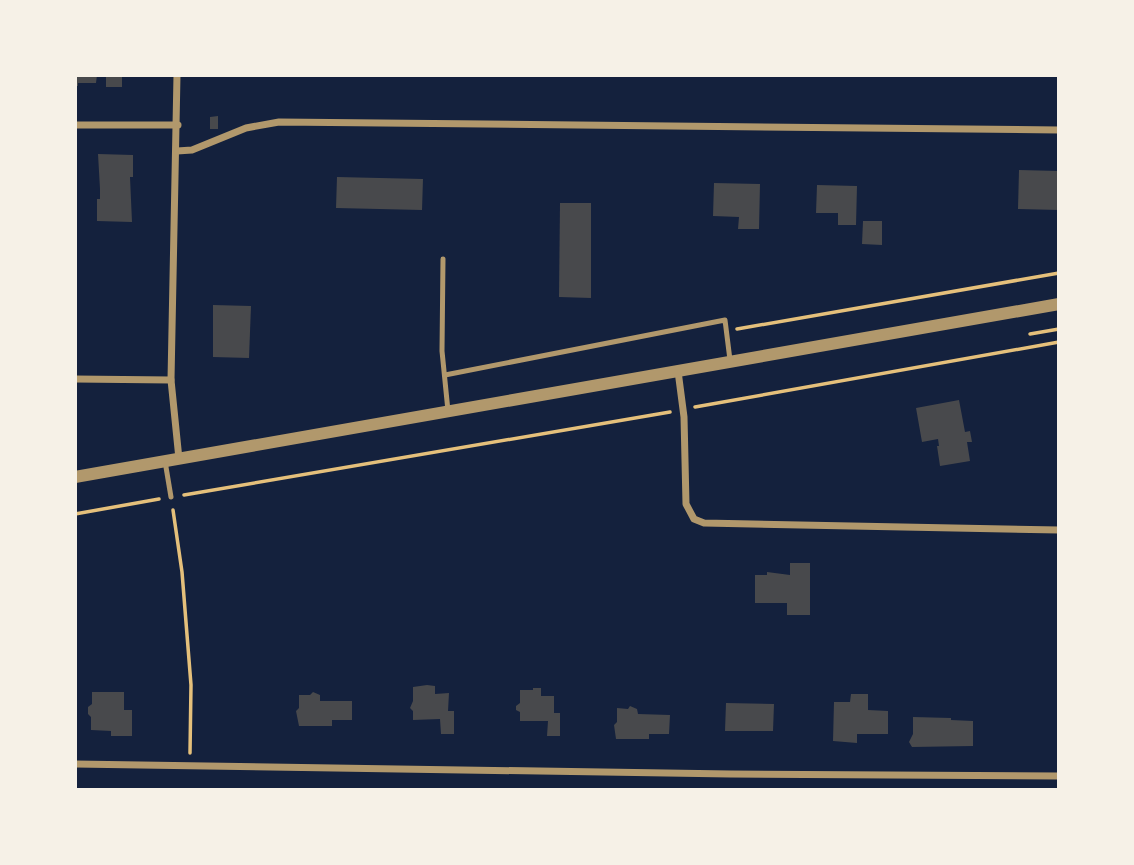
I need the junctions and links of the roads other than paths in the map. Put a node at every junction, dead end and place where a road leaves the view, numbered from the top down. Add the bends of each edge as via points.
1 (177, 75) edge
2 (75, 125) edge
3 (178, 125) junction
4 (1059, 131) edge
5 (177, 151) junction
6 (443, 259) dead end
7 (1059, 304) edge
8 (730, 361) junction
9 (678, 371) junction
10 (444, 374) junction
11 (75, 379) edge
12 (171, 380) junction
13 (448, 411) junction
14 (180, 459) junction
15 (165, 461) junction
16 (75, 477) edge
17 (171, 497) road end
18 (1059, 530) edge
19 (75, 764) edge
20 (1059, 776) edge

1 - 3 street
2 - 3 street
3 - 5 street
4 - 5 street via 279,121
5 - 12 street
6 - 10 lane
7 - 8 street
8 - 9 street
8 - 10 lane via 725,320
9 - 13 street
9 - 18 street via 687,503 694,519 704,523
10 - 13 lane
11 - 12 street
12 - 14 street
13 - 14 street
14 - 15 street
15 - 16 street
15 - 17 lane
19 - 20 street

